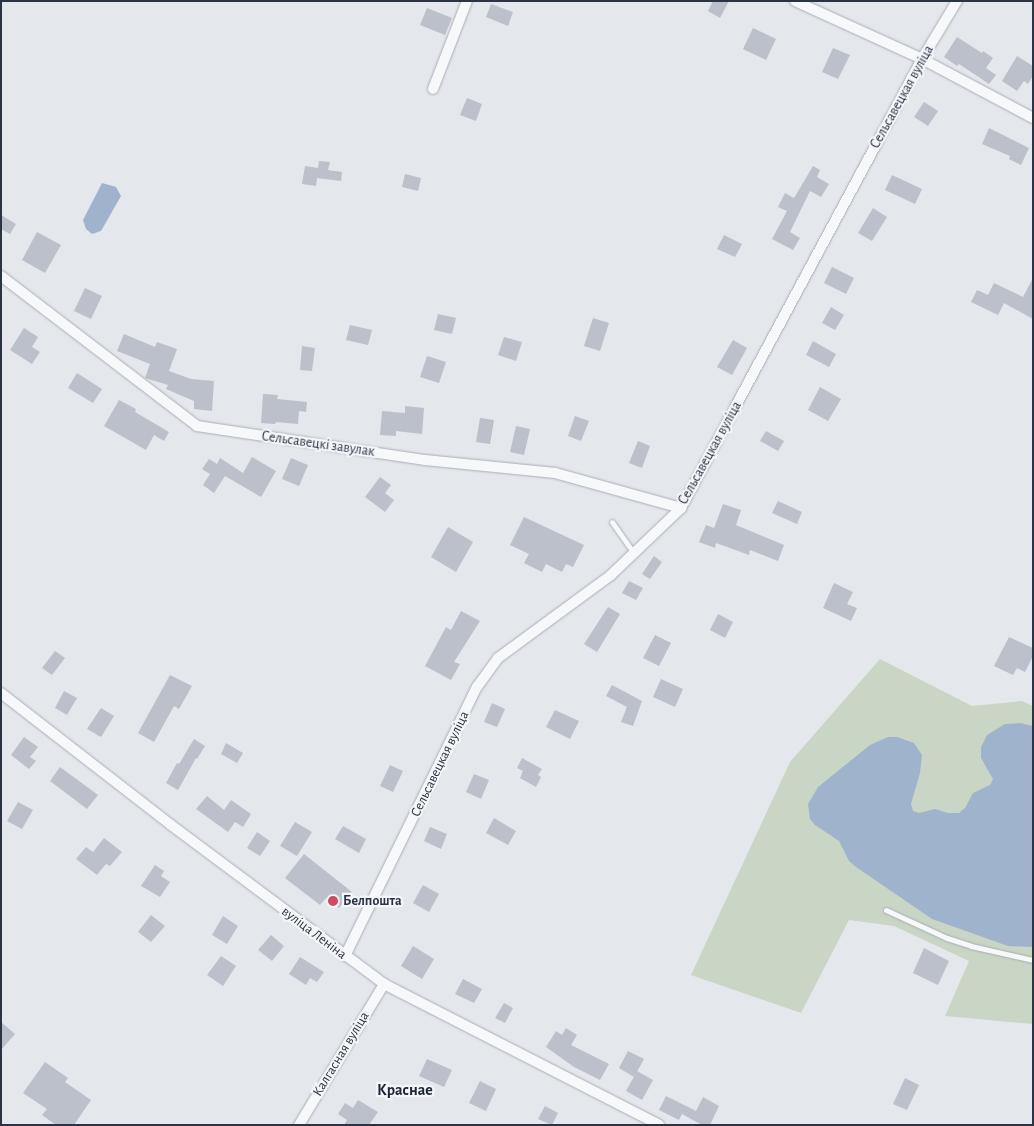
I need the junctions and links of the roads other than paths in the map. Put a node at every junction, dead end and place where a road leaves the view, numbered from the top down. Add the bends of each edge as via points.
1 (468, 1) edge
2 (794, 1) edge
3 (957, 1) edge
4 (922, 59) junction
5 (433, 89) dead end
6 (1033, 118) edge
7 (1, 276) edge
8 (681, 508) junction
9 (612, 522) dead end
10 (634, 553) junction
11 (1, 693) edge
12 (886, 910) dead end
13 (345, 956) junction
14 (1033, 960) edge
15 (384, 984) junction
16 (298, 1125) edge
17 (658, 1125) edge

1 - 5 street
2 - 4 street
3 - 4 street, Сельсавецкая вуліца
4 - 6 street
4 - 8 street, Сельсавецкая вуліца
7 - 8 street, Сельсавецкі завулак via 197,426 425,460 555,474
8 - 10 street, Сельсавецкая вуліца
9 - 10 lane
10 - 13 street, Сельсавецкая вуліца via 611,575 498,658 477,687
11 - 13 street, вуліца Леніна
12 - 14 lane via 947,938
13 - 15 street, вуліца Леніна
15 - 16 street, Калгасная вуліца
15 - 17 street, вуліца Леніна

